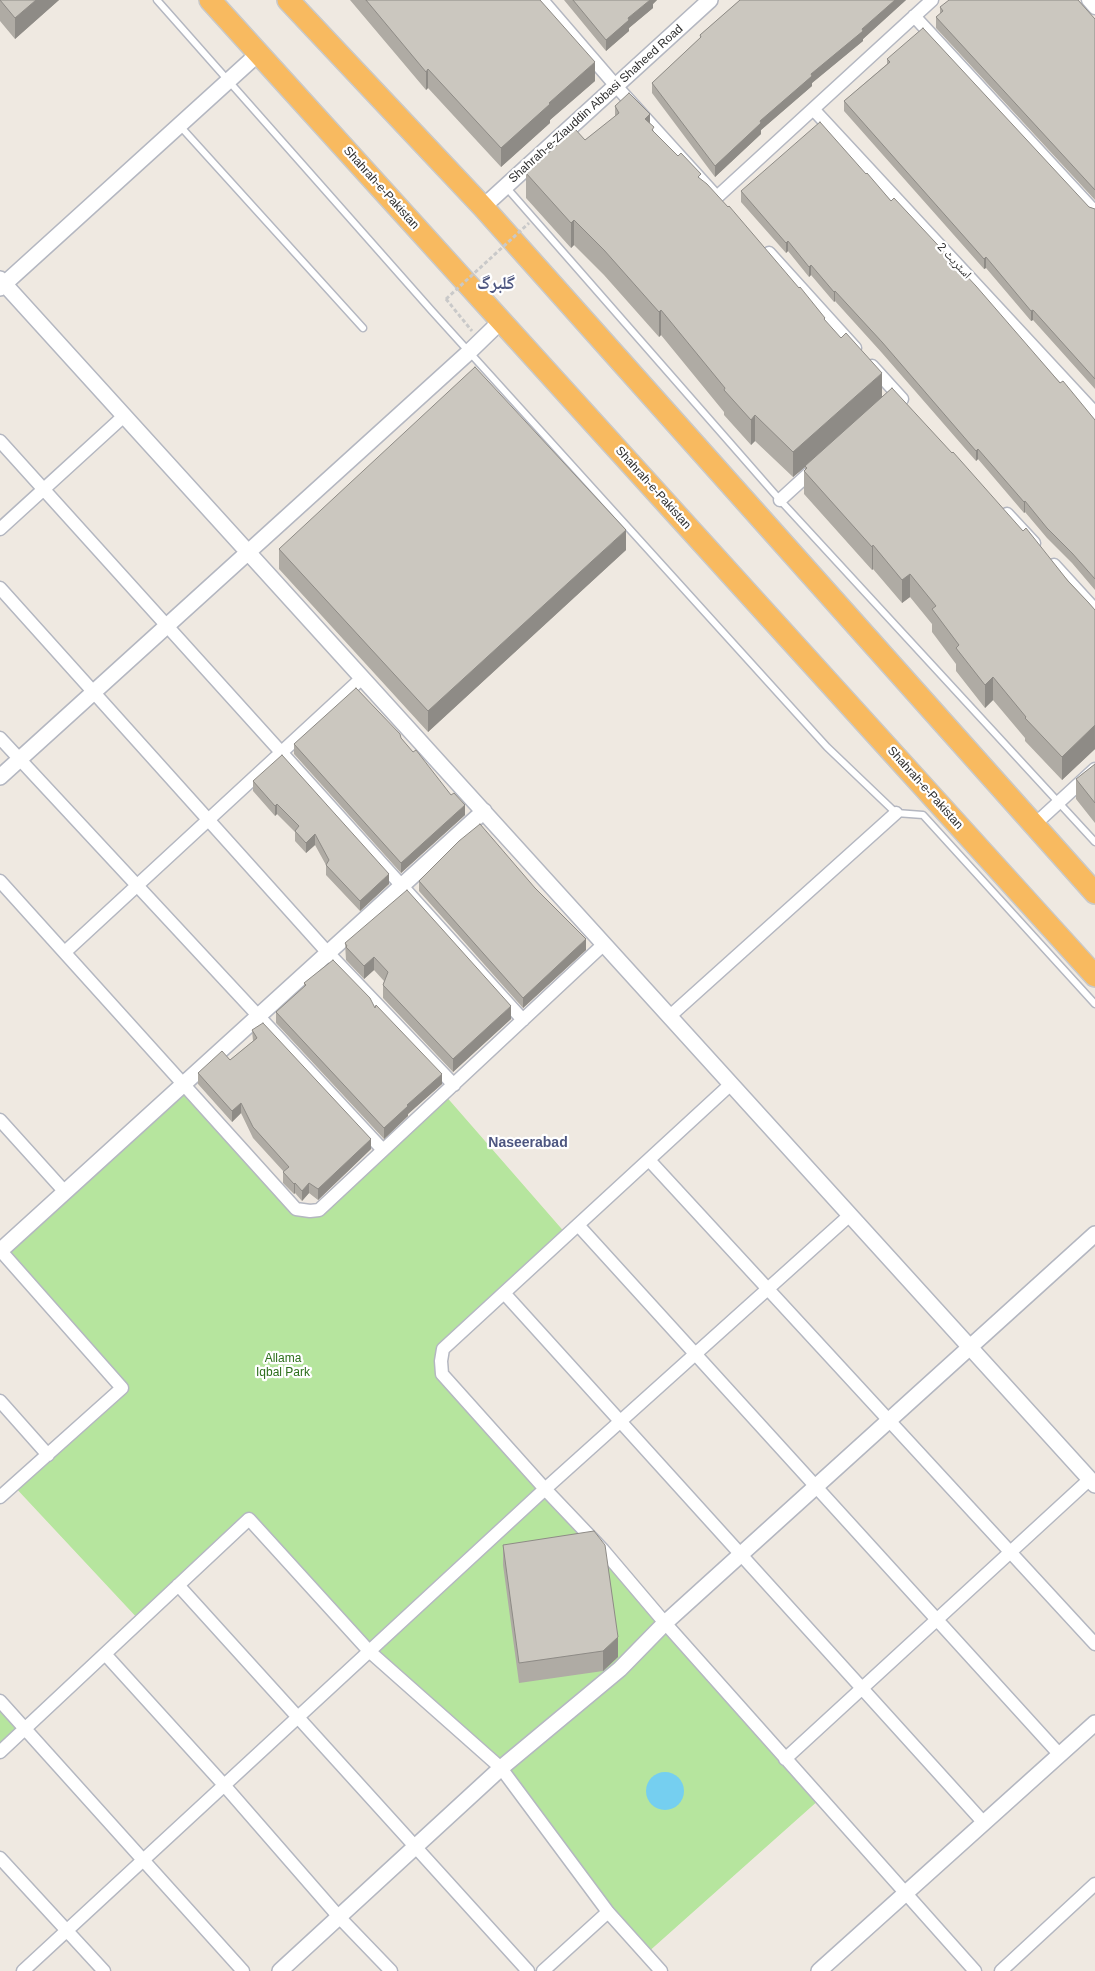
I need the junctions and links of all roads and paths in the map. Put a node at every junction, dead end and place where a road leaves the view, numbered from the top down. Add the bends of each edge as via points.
1 (157, 0) edge
2 (210, 0) edge
3 (288, 0) edge
4 (542, 0) edge
5 (710, 0) edge
6 (932, 0) edge
7 (1088, 0) edge
8 (1095, 8) edge
9 (914, 16) junction
10 (259, 53) junction
11 (229, 81) junction
12 (616, 86) junction
13 (813, 109) junction
14 (180, 126) junction
15 (506, 186) junction
16 (483, 207) junction
17 (1095, 212) edge
18 (528, 224) dead end
19 (757, 241) edge
20 (1, 284) edge
21 (501, 321) junction
22 (363, 328) dead end
23 (472, 331) dead end
24 (470, 352) junction
25 (911, 410) edge
26 (1095, 413) edge
27 (125, 415) junction
28 (0, 441) edge
29 (823, 461) edge
30 (44, 489) junction
31 (780, 500) junction
32 (996, 502) edge
33 (0, 529) edge
34 (249, 552) junction
35 (0, 588) edge
36 (1095, 610) edge
37 (167, 625) junction
38 (362, 678) junction
39 (93, 692) junction
40 (0, 738) edge
41 (282, 752) junction
42 (20, 759) junction
43 (1095, 769) edge
44 (0, 777) edge
45 (1059, 801) junction
46 (484, 811) junction
47 (896, 813) junction
48 (208, 820) junction
49 (1034, 825) junction
50 (1095, 842) edge
51 (0, 881) edge
52 (402, 885) junction
53 (137, 886) junction
54 (1095, 893) edge
55 (604, 944) junction
56 (65, 952) junction
57 (328, 953) junction
58 (1095, 976) edge
59 (1095, 1004) edge
60 (258, 1016) junction
61 (670, 1016) junction
62 (523, 1020) junction
63 (184, 1083) junction
64 (731, 1084) junction
65 (454, 1085) junction
66 (0, 1120) edge
67 (383, 1150) junction
68 (649, 1160) junction
69 (65, 1192) junction
70 (850, 1215) junction
71 (578, 1225) junction
72 (1095, 1234) edge
73 (0, 1250) edge
74 (768, 1289) junction
75 (504, 1293) junction
76 (970, 1347) junction
77 (695, 1354) junction
78 (0, 1401) edge
79 (889, 1420) junction
80 (620, 1421) junction
81 (48, 1455) junction
82 (1092, 1482) edge
83 (815, 1487) junction
84 (545, 1489) junction
85 (0, 1497) edge
86 (1010, 1552) junction
87 (741, 1554) junction
88 (178, 1585) junction
89 (936, 1620) junction
90 (665, 1623) junction
91 (1095, 1644) edge
92 (369, 1651) junction
93 (104, 1654) junction
94 (862, 1688) junction
95 (0, 1701) edge
96 (296, 1718) junction
97 (1095, 1723) edge
98 (25, 1729) junction
99 (0, 1752) edge
100 (1060, 1755) junction
101 (785, 1759) junction
102 (501, 1768) junction
103 (224, 1785) junction
104 (984, 1823) junction
105 (416, 1848) junction
106 (0, 1858) edge
107 (143, 1860) junction
108 (1095, 1884) edge
109 (905, 1894) junction
110 (608, 1912) junction
111 (339, 1917) junction
112 (67, 1930) junction
113 (23, 1971) edge
114 (104, 1971) edge
115 (243, 1971) edge
116 (280, 1971) edge
117 (391, 1971) edge
118 (528, 1971) edge
119 (543, 1971) edge
120 (661, 1971) edge
121 (819, 1971) edge
122 (975, 1971) edge
123 (1001, 1971) edge

1 - 11 lane
2 - 10 highway, Shahrah-e-Pakistan
3 - 16 highway
4 - 12 street
5 - 12 street, Shahrah-e-Ziauddin Abbasi Shaheed Road
6 - 9 street
7 - 8 street
9 - 13 street
9 - 17 street
10 - 11 street
10 - 21 highway, Shahrah-e-Pakistan
11 - 14 street
11 - 24 lane
12 - 13 street via 721,200
12 - 15 street, Shahrah-e-Ziauddin Abbasi Shaheed Road
13 - 26 street, اسٹریٹ 2
14 - 20 street
14 - 22 lane
15 - 16 street, Shahrah-e-Ziauddin Abbasi Shaheed Road
15 - 31 lane
16 - 49 highway
18 - 23 path, bridge via 446,299
19 - 25 street via 894,398
20 - 27 street
21 - 24 street
21 - 58 highway, Shahrah-e-Pakistan
24 - 34 street
24 - 47 lane via 827,747
27 - 30 street
27 - 34 street
28 - 30 street
29 - 31 street
30 - 33 street
30 - 37 street
31 - 45 lane
32 - 36 street
34 - 37 street
34 - 38 street
35 - 39 street
37 - 39 street
37 - 41 street
38 - 41 street
38 - 46 street
39 - 42 street
39 - 48 street
40 - 42 street
41 - 48 street
41 - 52 street
42 - 44 street
42 - 53 street
43 - 45 street
45 - 49 street
45 - 50 lane
46 - 52 street
46 - 55 street
47 - 59 lane via 922,815
47 - 61 street
48 - 53 street
48 - 57 street
49 - 54 highway
51 - 56 street
52 - 57 street
52 - 62 street
53 - 56 street
53 - 60 street
55 - 61 street
55 - 62 street
56 - 63 street
57 - 60 street
57 - 65 street
60 - 63 street
60 - 67 street
61 - 64 street
62 - 65 street
63 - 67 street via 296,1208 319,1210
63 - 69 street
64 - 68 street
64 - 70 street
65 - 67 street
66 - 69 street
68 - 71 street
68 - 74 street
69 - 73 street
70 - 74 street
70 - 76 street
71 - 75 street
71 - 77 street
72 - 76 street
73 - 81 street via 122,1388
74 - 77 street
74 - 79 street
75 - 80 street
75 - 84 street via 443,1349 442,1374
76 - 79 street
76 - 82 street
77 - 80 street
77 - 83 street
78 - 81 street
79 - 83 street
79 - 86 street
80 - 84 street
80 - 87 street
81 - 85 street
82 - 86 street
83 - 87 street
83 - 89 street
84 - 90 street via 603,1550
84 - 92 street
86 - 89 street
86 - 91 street
87 - 90 street
87 - 94 street
88 - 92 street via 249,1519
88 - 93 street
88 - 96 street
89 - 94 street
89 - 100 street
90 - 101 street
90 - 102 street via 620,1669
92 - 96 street
92 - 102 street
93 - 98 street
93 - 103 street
94 - 101 street
94 - 104 street
95 - 98 street
96 - 103 street
96 - 105 street
97 - 100 street
98 - 99 street
98 - 107 street
100 - 104 street
101 - 109 street
102 - 105 street
102 - 110 street
103 - 107 street
103 - 111 street
104 - 109 street
105 - 111 street
105 - 118 street
106 - 112 street
107 - 112 street
107 - 115 street
108 - 123 street
109 - 121 street
109 - 122 street
110 - 119 street
110 - 120 street
111 - 116 street
111 - 117 street
112 - 113 street
112 - 114 street

